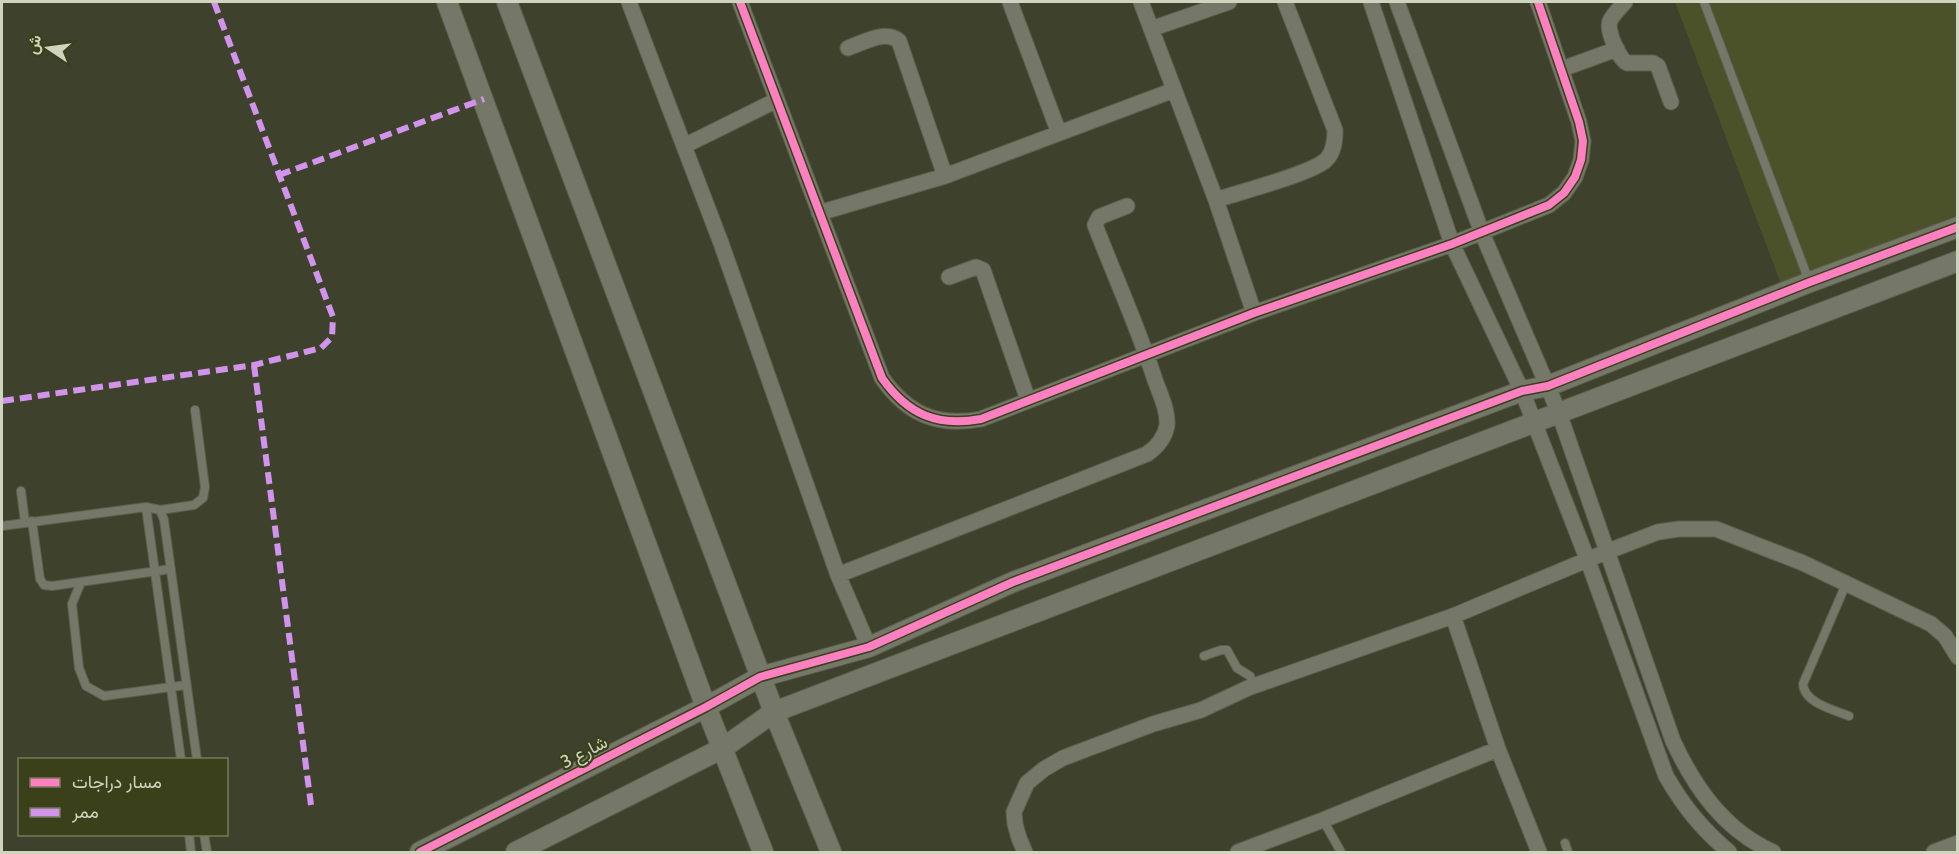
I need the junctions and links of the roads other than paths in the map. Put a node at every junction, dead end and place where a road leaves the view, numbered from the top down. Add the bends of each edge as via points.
1 (447, 2) edge
2 (507, 2) edge
3 (629, 2) edge
4 (740, 2) edge
5 (1010, 2) edge
6 (1141, 2) edge
7 (1229, 2) edge
8 (1285, 2) edge
9 (1371, 2) edge
10 (1397, 2) edge
11 (1539, 2) edge
12 (1625, 2) edge
13 (1704, 2) edge
14 (1151, 29) junction
15 (848, 48) dead end
16 (1617, 49) junction
17 (1562, 69) junction
18 (1174, 90) junction
19 (777, 100) junction
20 (1671, 102) dead end
21 (1059, 133) junction
22 (684, 146) junction
23 (945, 176) junction
24 (1216, 200) junction
25 (1127, 206) dead end
26 (819, 213) junction
27 (1958, 227) edge
28 (1482, 233) junction
29 (1452, 244) junction
30 (1958, 261) edge
31 (949, 277) dead end
32 (1810, 282) junction
33 (1254, 312) junction
34 (1147, 355) junction
35 (1548, 386) junction
36 (1522, 392) junction
37 (1028, 400) junction
38 (195, 410) dead end
39 (1559, 413) junction
40 (1534, 423) junction
41 (21, 491) dead end
42 (146, 507) junction
43 (160, 510) junction
44 (28, 522) junction
45 (2, 526) edge
46 (1606, 552) junction
47 (1588, 561) junction
48 (171, 569) junction
49 (155, 571) junction
50 (838, 575) junction
51 (81, 582) junction
52 (1846, 584) junction
53 (1453, 616) junction
54 (869, 647) junction
55 (1204, 656) dead end
56 (1958, 657) edge
57 (760, 677) junction
58 (186, 684) junction
59 (171, 687) junction
60 (1248, 688) junction
61 (706, 707) junction
62 (774, 712) junction
63 (1849, 716) dead end
64 (723, 748) junction
65 (1497, 749) junction
66 (182, 758) edge
67 (197, 758) edge
68 (1323, 820) junction
69 (189, 836) edge
70 (204, 836) edge
71 (1564, 843) dead end
72 (1958, 843) edge
73 (426, 851) edge
74 (191, 852) edge
75 (207, 852) edge
76 (516, 852) edge
77 (763, 852) edge
78 (831, 852) edge
79 (1025, 852) edge
80 (1238, 852) edge
81 (1341, 852) edge
82 (1539, 852) edge
83 (1568, 852) edge
84 (1728, 852) edge
85 (1773, 852) edge
86 (1934, 852) edge

1 - 61 street
2 - 57 street
3 - 22 street
4 - 19 street
5 - 21 street
6 - 14 street
7 - 14 street
8 - 24 street via 1335,130 1332,150 1327,159 1308,170
9 - 29 street
10 - 28 street
11 - 17 street
12 - 16 street via 1609,24
13 - 32 lane
14 - 18 street
15 - 23 street via 884,35 898,41
16 - 17 street
16 - 20 street via 1624,62 1658,66
17 - 28 street via 1583,141 1575,177 1549,205
18 - 21 street
18 - 24 street
19 - 22 street
19 - 26 street
21 - 23 street
22 - 50 street
23 - 26 street
24 - 33 street
25 - 34 street via 1099,217 1095,225
26 - 37 street via 882,378 903,403 932,419 965,422
27 - 32 street, شارع 3
28 - 29 street
28 - 35 street
29 - 33 street
29 - 36 street
30 - 39 street
31 - 37 street via 976,267 983,270
32 - 35 street, شارع 3
33 - 34 street
34 - 37 street
34 - 50 street via 1167,414 1167,426 1163,438 1147,454
35 - 36 street, شارع 3
35 - 39 street
36 - 40 street
36 - 54 street, شارع 3 via 1013,582
38 - 43 lane via 203,498 194,505
39 - 40 street
39 - 46 street
40 - 47 street
40 - 62 street
41 - 44 lane
42 - 43 lane
42 - 44 lane
42 - 49 lane
43 - 48 lane
44 - 45 lane
44 - 51 lane via 44,585
46 - 47 street
46 - 52 street via 1658,532 1716,529
46 - 85 street via 1688,773 1708,802 1733,827
47 - 53 street
47 - 84 street via 1666,776 1704,831
48 - 49 lane
48 - 58 lane
49 - 51 lane
49 - 59 lane
50 - 54 street
51 - 59 lane via 72,604 79,668 86,686 104,696
52 - 56 street via 1931,624 1945,636
52 - 63 lane via 1803,689 1809,698
53 - 60 street
53 - 65 street
54 - 57 street, شارع 3
55 - 60 lane via 1227,650 1237,668 1250,676
57 - 61 street, شارع 3
57 - 62 street
58 - 59 lane
58 - 67 lane
59 - 66 lane
60 - 79 street via 1201,710 1063,758 1044,769 1027,783 1014,812
61 - 64 street
61 - 73 street, شارع 3
62 - 64 street
62 - 78 street
64 - 76 street
64 - 77 street
65 - 68 street
65 - 82 street
68 - 80 street
68 - 81 lane
69 - 74 lane
70 - 75 lane
71 - 83 lane
72 - 86 street

